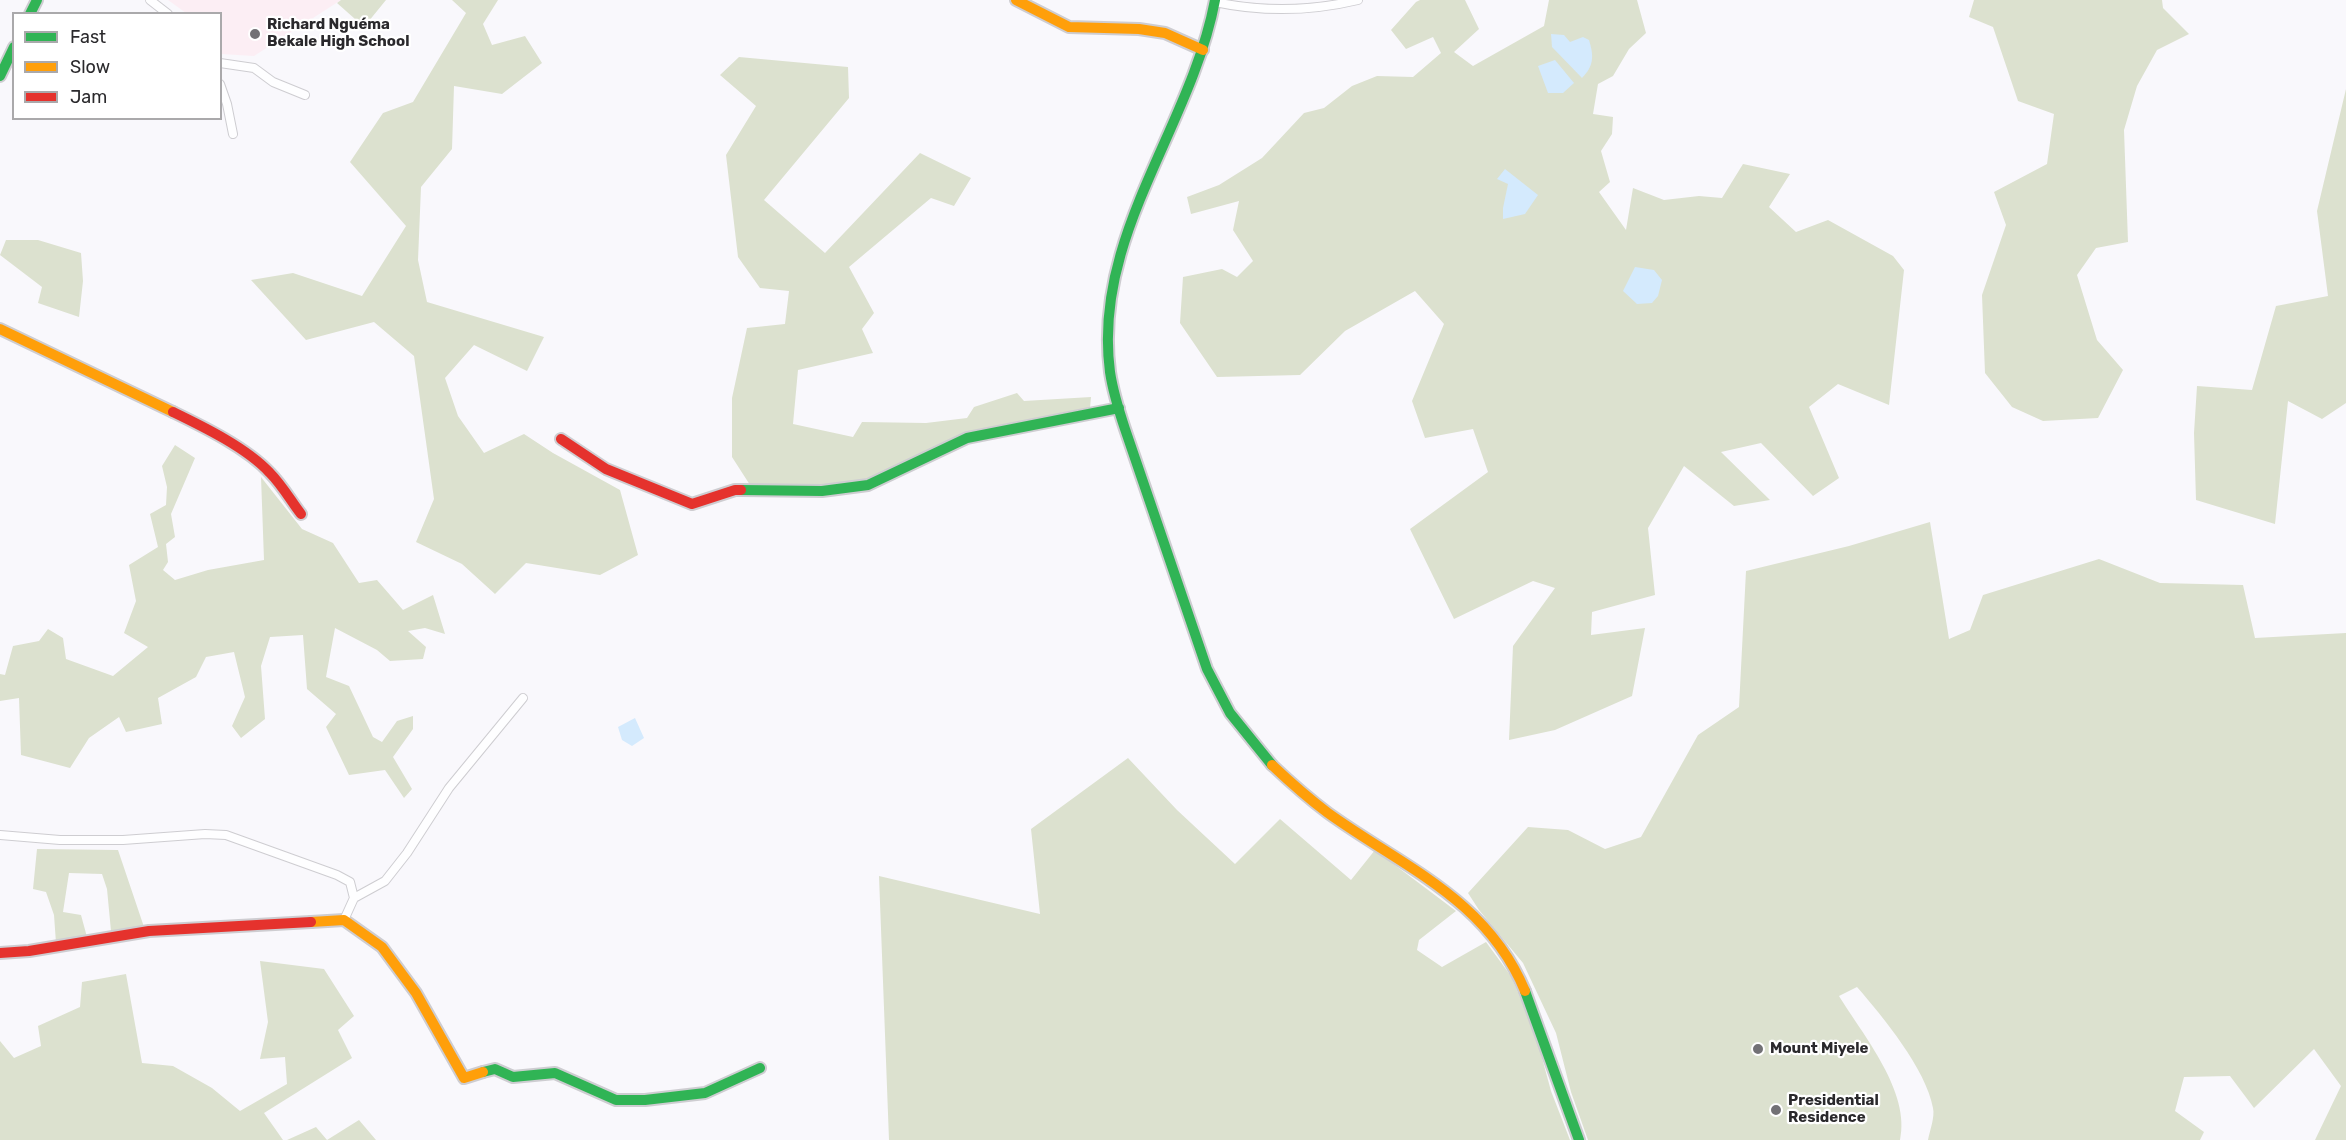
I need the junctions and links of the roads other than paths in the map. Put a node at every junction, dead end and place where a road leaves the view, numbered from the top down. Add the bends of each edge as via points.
1 (150, 0) edge
2 (1016, 0) edge
3 (1358, 0) edge
4 (1215, 1) edge
5 (165, 12) edge
6 (1203, 50) junction
7 (12, 51) edge
8 (222, 63) edge
9 (0, 76) edge
10 (222, 90) edge
11 (305, 94) dead end
12 (233, 134) dead end
13 (0, 329) edge
14 (1119, 408) junction
15 (561, 439) dead end
16 (301, 514) dead end
17 (523, 698) dead end
18 (0, 835) edge
19 (354, 898) junction
20 (344, 920) junction
21 (0, 953) edge
22 (760, 1068) dead end
23 (1579, 1140) edge

1 - 5 street
2 - 6 street via 1069,27 1165,33
3 - 4 street via 1297,9 1238,7
4 - 6 street
6 - 14 street via 1118,255 1111,288 1110,369
7 - 9 street
8 - 11 street via 254,68 273,82
10 - 12 street
13 - 16 street via 210,429 270,474
14 - 15 street via 967,438 868,485 822,491 735,490 692,504 606,469
14 - 23 street via 1209,674 1238,725 1304,794 1454,896 1496,939 1526,989 1538,1018
17 - 19 street via 449,788 385,881
18 - 19 street via 123,840 226,835 337,875 350,882
19 - 20 street
20 - 21 street via 149,931
20 - 22 street via 382,947 408,982 464,1078 495,1069 513,1077 555,1073 616,1100 645,1100 705,1093

